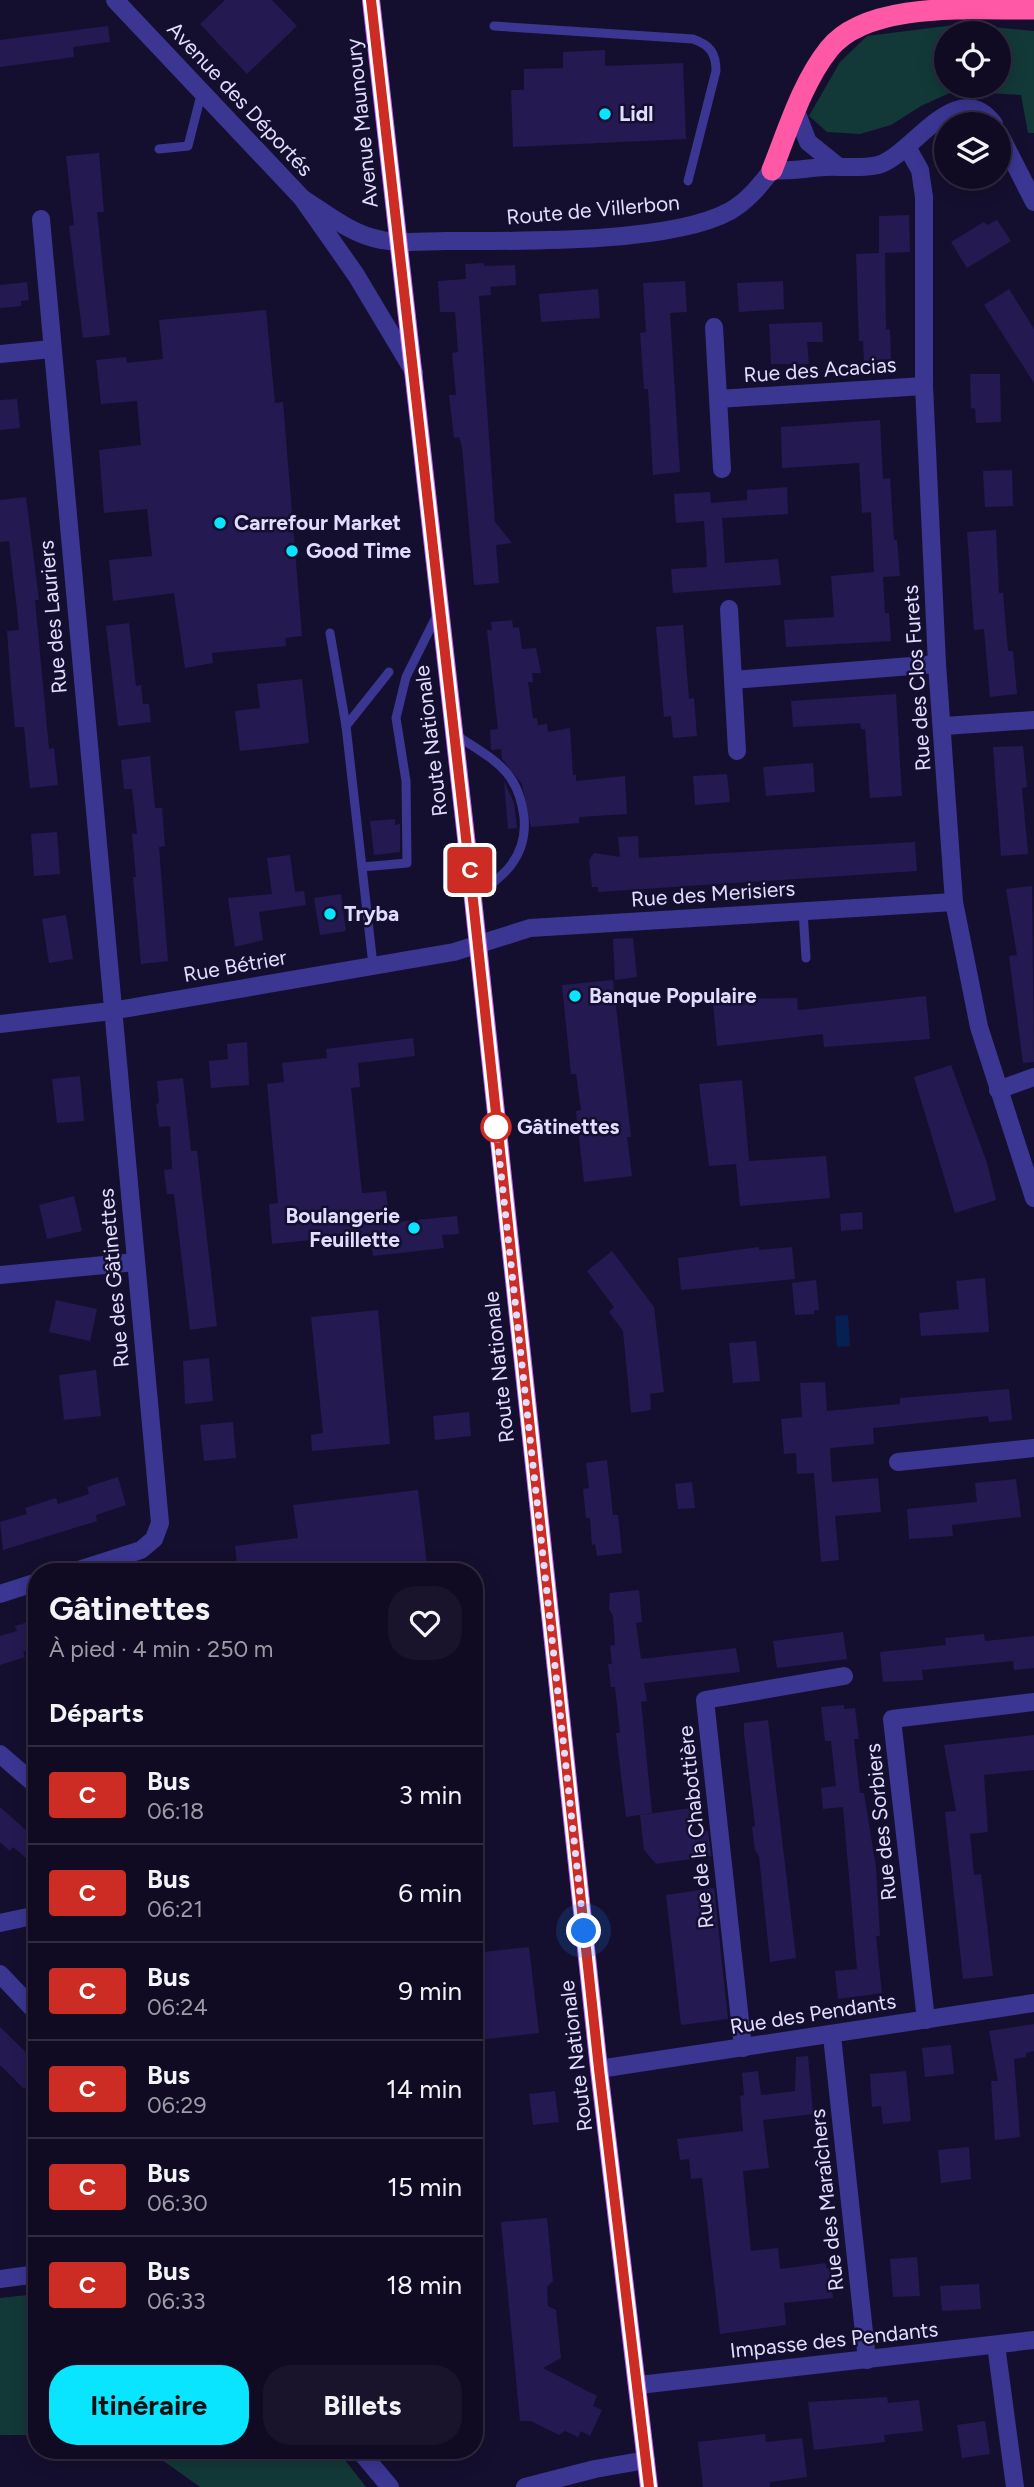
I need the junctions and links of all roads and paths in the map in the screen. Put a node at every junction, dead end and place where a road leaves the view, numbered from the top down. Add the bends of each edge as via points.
1 (115, 0) edge
2 (371, 0) edge
3 (994, 0) edge
4 (1034, 6) edge
5 (494, 26) dead end
6 (202, 89) junction
7 (796, 111) junction
8 (950, 112) edge
9 (980, 112) edge
10 (934, 123) edge
11 (906, 147) junction
12 (159, 149) dead end
13 (1011, 157) edge
14 (839, 167) junction
15 (772, 170) junction
16 (688, 181) dead end
17 (302, 198) junction
18 (1034, 202) edge
19 (41, 219) dead end
20 (398, 241) junction
21 (714, 327) dead end
22 (52, 349) junction
23 (0, 354) edge
24 (414, 372) junction
25 (925, 386) junction
26 (718, 399) junction
27 (722, 469) dead end
28 (729, 609) dead end
29 (439, 611) junction
30 (330, 633) dead end
31 (937, 664) junction
32 (390, 672) dead end
33 (733, 680) junction
34 (1034, 720) edge
35 (346, 726) junction
36 (944, 726) junction
37 (454, 734) junction
38 (737, 751) dead end
39 (362, 867) junction
40 (473, 900) junction
41 (954, 902) junction
42 (803, 911) junction
43 (477, 945) junction
44 (806, 958) dead end
45 (373, 965) junction
46 (111, 1011) junction
47 (0, 1024) edge
48 (1034, 1077) edge
49 (998, 1090) junction
50 (1034, 1198) edge
51 (135, 1262) junction
52 (0, 1275) edge
53 (1034, 1447) edge
54 (898, 1462) dead end
55 (100, 1563) edge
56 (28, 1585) edge
57 (0, 1594) edge
58 (844, 1676) dead end
59 (1034, 1702) edge
60 (0, 1754) edge
61 (28, 1778) edge
62 (28, 1917) edge
63 (0, 1923) edge
64 (0, 1974) edge
65 (1034, 2003) edge
66 (28, 2004) edge
67 (926, 2020) junction
68 (832, 2036) junction
69 (743, 2048) junction
70 (599, 2069) junction
71 (28, 2275) edge
72 (0, 2279) edge
73 (1034, 2340) edge
74 (996, 2345) junction
75 (867, 2360) junction
76 (639, 2385) junction
77 (367, 2459) edge
78 (646, 2460) junction
79 (390, 2487) edge
80 (525, 2487) edge
81 (649, 2487) edge
82 (1015, 2487) edge

1 - 6 street, Avenue des Déportés
2 - 20 main road, Avenue Maunoury
3 - 4 highway
4 - 7 highway via 899,13 859,25 830,47
5 - 16 lane via 705,43 716,58 716,71
6 - 12 lane via 188,146
6 - 17 street, Avenue des Déportés
7 - 14 street via 808,142
7 - 15 highway
8 - 9 street
10 - 11 street
11 - 14 street via 879,164
11 - 25 street, Rue des Clos Furets via 916,159 924,197
13 - 18 street
14 - 15 street
15 - 20 street, Route de Villerbon via 731,211 684,227 613,235
17 - 20 street, Avenue des Déportés via 355,231
17 - 24 street, Avenue des Déportés via 356,275
19 - 22 street, Rue des Lauriers
20 - 24 main road, Route Nationale
21 - 26 street, Rue des Acacias
22 - 23 street
22 - 46 street, Rue des Lauriers
24 - 29 main road, Route Nationale
25 - 26 street, Rue des Acacias
25 - 31 street, Rue des Clos Furets
26 - 27 street, Rue des Acacias
28 - 33 street
29 - 37 main road, Route Nationale
29 - 39 lane via 406,677 396,718 406,781 407,863
30 - 35 lane
31 - 33 street
31 - 36 street, Rue des Clos Furets
32 - 35 lane
33 - 38 street
34 - 36 street
35 - 39 lane
36 - 41 street, Rue des Clos Furets
37 - 40 main road, Route Nationale
37 - 40 lane via 486,755 521,792 525,828 520,850 507,870
39 - 45 lane
40 - 43 main road, Route Nationale
41 - 42 street, Rue des Merisiers
41 - 49 street, Rue des Clos Furets via 979,1027
42 - 43 street, Rue des Merisiers via 530,928
42 - 44 lane
43 - 45 street, Rue Bétrier
43 - 70 main road, Route Nationale
45 - 46 street, Rue Bétrier
46 - 47 street, Rue Bétrier
46 - 51 street, Rue des Gâtinettes
48 - 49 street
49 - 50 street, Rue des Clos Furets
51 - 52 street
51 - 55 street, Rue des Gâtinettes via 160,1523 154,1539 141,1550
53 - 54 street
56 - 57 street
58 - 69 street, Rue de la Chabottière via 705,1700
59 - 67 street, Rue des Sorbiers via 892,1719
60 - 61 street
62 - 63 street
64 - 66 street
65 - 67 street, Rue des Pendants
67 - 68 street, Rue des Pendants
68 - 69 street, Rue des Pendants
68 - 75 street, Rue des Maraîchers
69 - 70 street, Rue des Pendants
70 - 76 main road, Route Nationale
71 - 72 street
73 - 74 street, Impasse des Pendants
74 - 75 street, Impasse des Pendants
74 - 82 street
75 - 76 street, Impasse des Pendants
76 - 78 main road, Route Nationale
77 - 79 street
78 - 80 street
78 - 81 main road, Route Nationale

